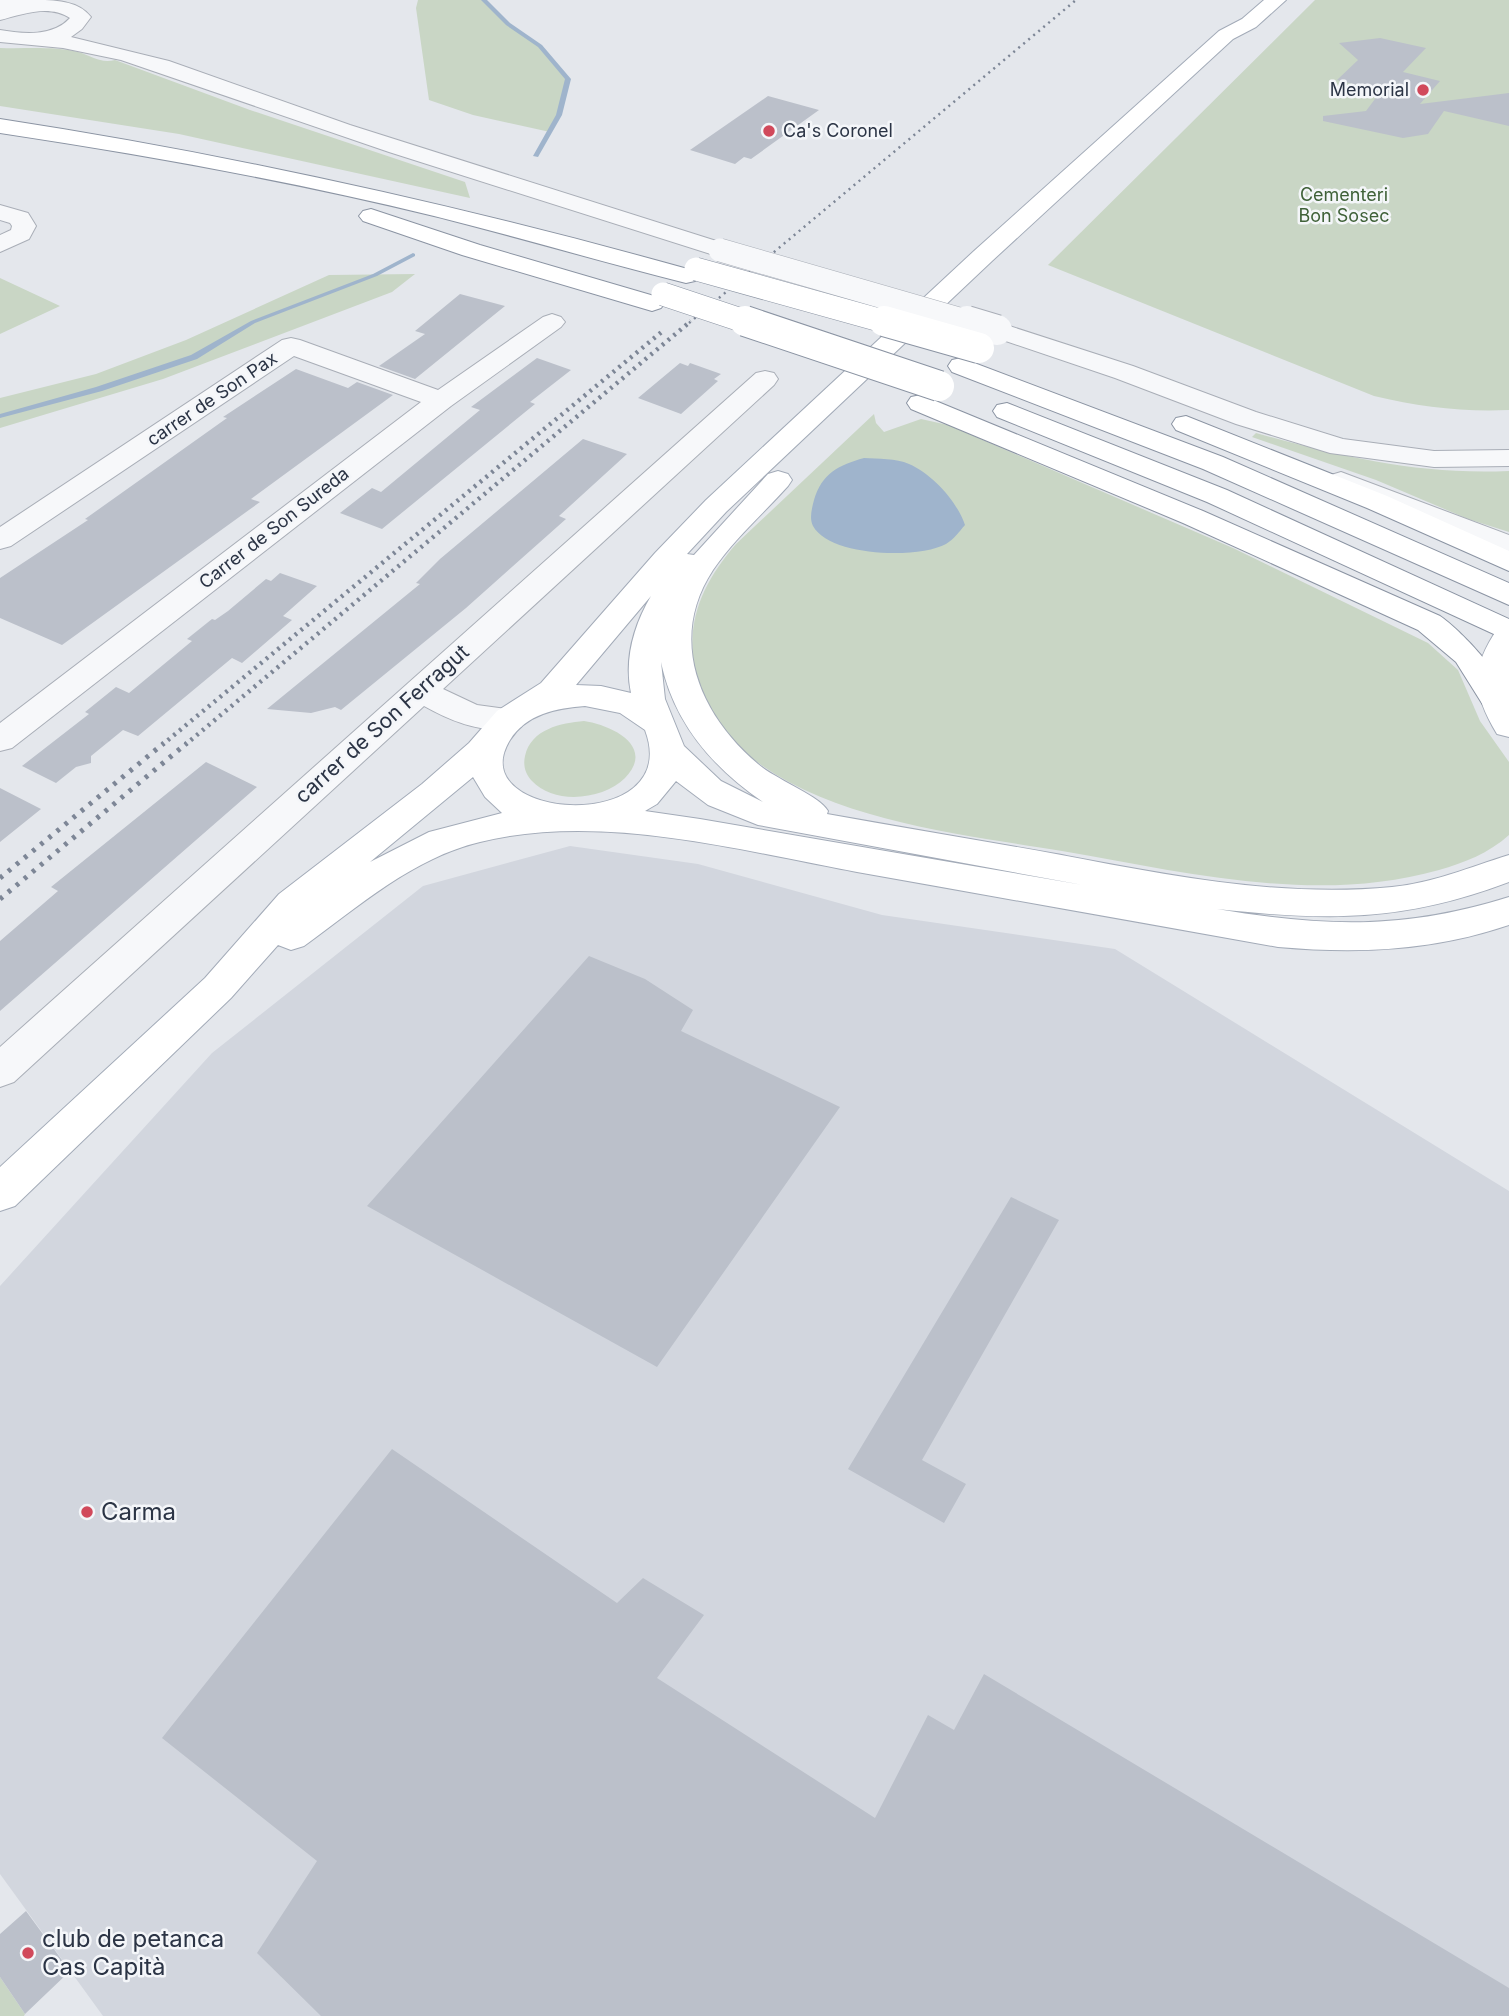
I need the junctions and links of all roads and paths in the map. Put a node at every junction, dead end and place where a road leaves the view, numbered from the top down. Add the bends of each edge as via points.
1 (1276, 0) edge
2 (0, 4) edge
3 (29, 5) junction
4 (0, 14) edge
5 (80, 20) junction
6 (1250, 23) junction
7 (0, 38) edge
8 (25, 39) junction
9 (138, 59) junction
10 (0, 126) edge
11 (0, 144) edge
12 (358, 201) junction
13 (0, 212) edge
14 (7, 242) edge
15 (552, 322) dead end
16 (979, 348) junction
17 (765, 379) dead end
18 (930, 395) junction
19 (441, 400) junction
20 (1269, 425) junction
21 (1509, 445) edge
22 (1509, 458) edge
23 (793, 463) junction
24 (1290, 465) junction
25 (0, 540) edge
26 (1509, 544) edge
27 (1505, 582) edge
28 (1509, 633) edge
29 (420, 690) junction
30 (1495, 697) junction
31 (511, 720) junction
32 (1509, 726) edge
33 (664, 738) junction
34 (0, 740) edge
35 (572, 819) junction
36 (875, 835) junction
37 (1509, 868) edge
38 (1509, 911) edge
39 (218, 988) junction
40 (0, 1071) edge
41 (0, 1193) edge

1 - 6 main road
2 - 3 street
3 - 4 street
3 - 5 street via 71,7
5 - 8 street via 60,33
5 - 9 street via 87,35
6 - 23 main road via 1245,39
6 - 31 main road via 1226,35 1196,62 743,482 666,559 553,691
7 - 8 street
8 - 9 street via 75,41
9 - 16 street, bridge via 479,176 720,250
10 - 12 main road via 186,156
11 - 12 main road
12 - 16 main road via 508,226
12 - 18 main road via 471,250 658,298
13 - 14 street via 23,222 23,232
15 - 19 street, Carrer de Son Sureda
16 - 20 street
16 - 24 main road via 1107,392
16 - 27 main road via 1213,463
17 - 29 street, carrer de Son Ferragut
18 - 28 main road via 1057,430 1217,496
18 - 30 main road via 1429,623 1471,658
19 - 25 street, carrer de Son Pax via 291,346
19 - 34 street, Carrer de Son Sureda
20 - 21 street via 1391,444
20 - 22 street via 1380,454
23 - 33 main road via 745,502 698,550 659,607 647,640 646,677 650,703
23 - 36 main road via 711,553 691,583 678,616 677,663 698,721 738,768 789,801
24 - 26 street via 1373,491
24 - 27 main road
28 - 30 main road via 1493,662
29 - 31 street via 463,713
29 - 40 street, carrer de Son Ferragut
30 - 32 main road
31 - 33 main road via 575,695 600,695 644,711
31 - 35 main road via 488,751 492,783 523,809
31 - 39 main road via 434,792 292,904
33 - 35 main road via 666,768 643,798 622,809
33 - 36 main road via 693,778 741,808
35 - 38 main road via 628,820 700,831 1288,934 1365,939 1403,936 1460,927
35 - 39 main road via 518,820 414,853 354,889
36 - 37 main road via 1196,891 1317,903 1428,895
39 - 41 main road

